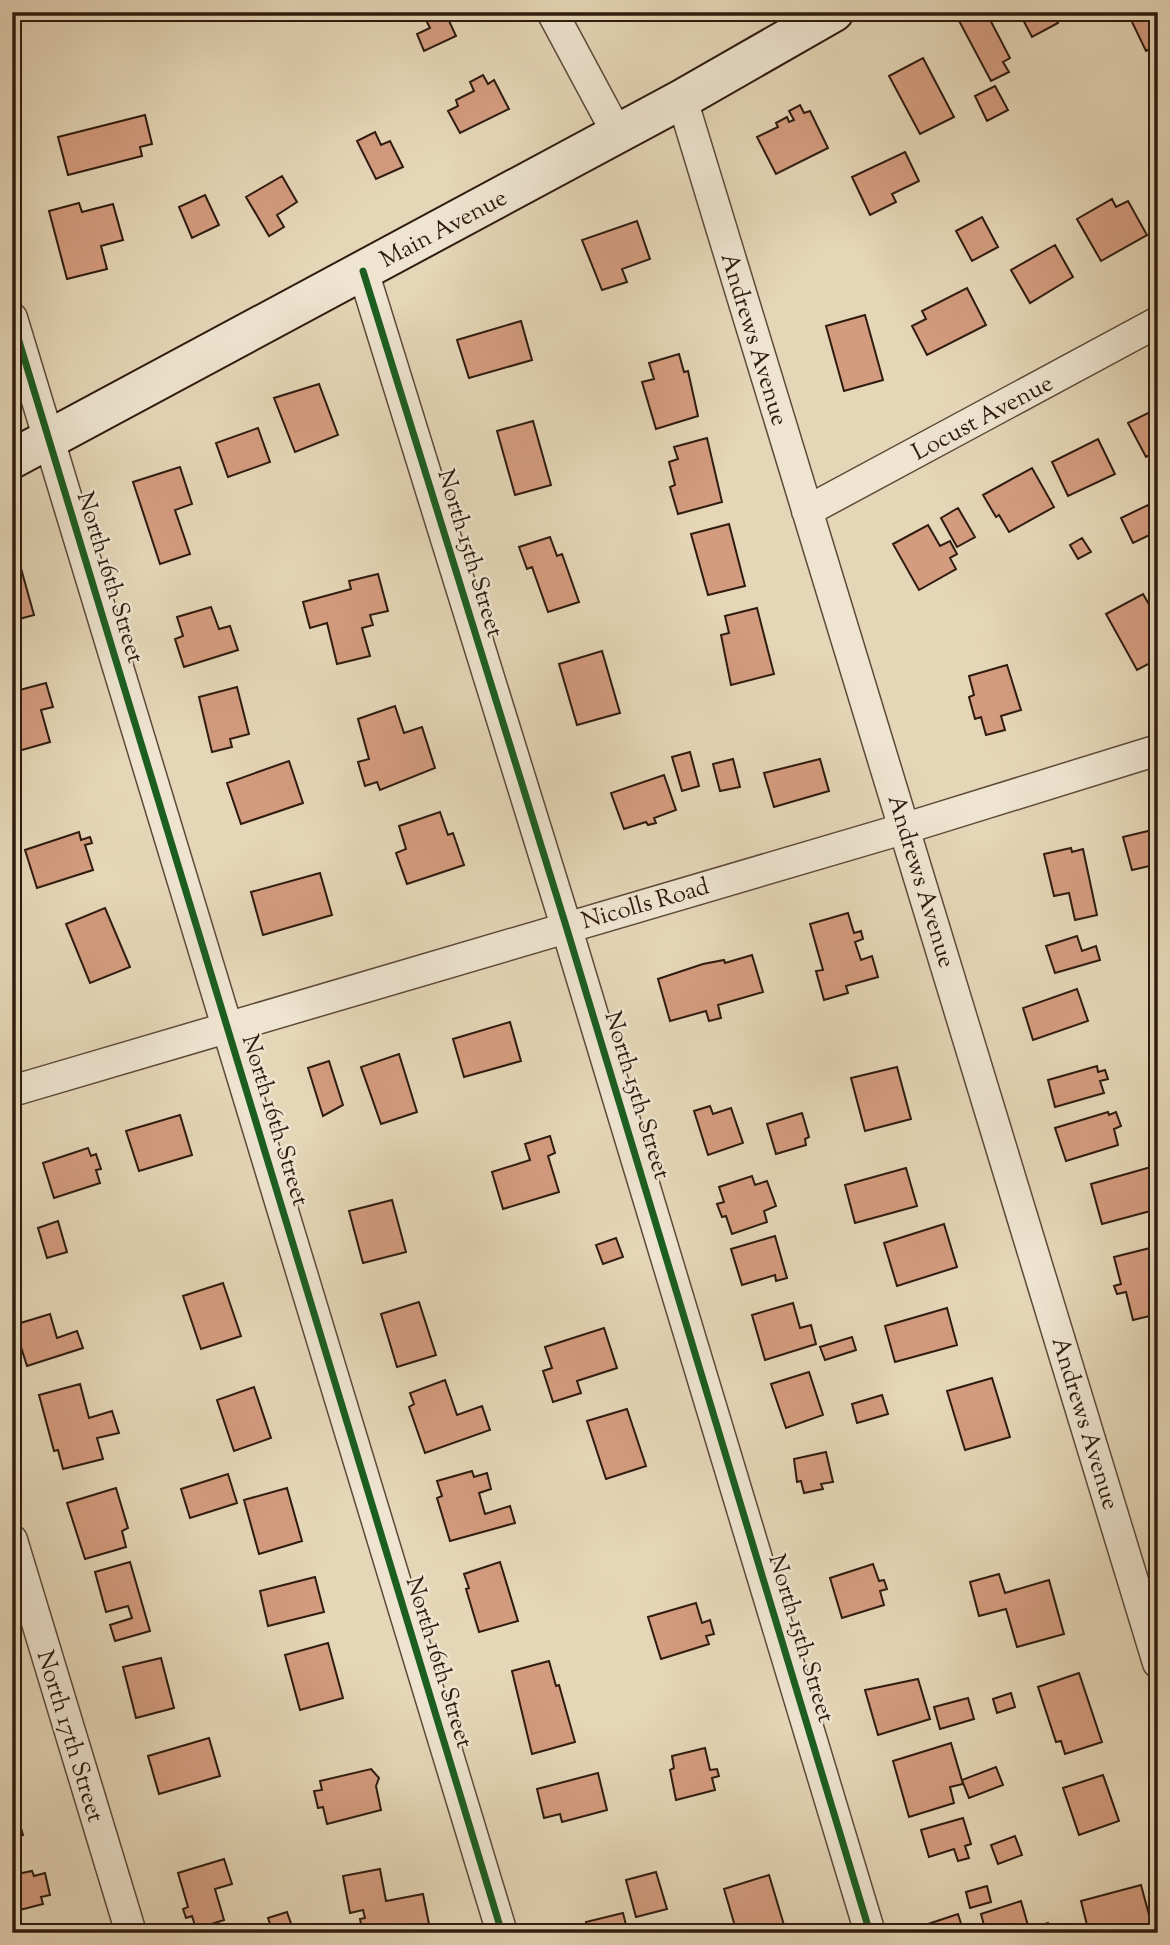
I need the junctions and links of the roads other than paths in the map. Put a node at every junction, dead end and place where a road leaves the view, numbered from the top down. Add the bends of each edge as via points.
1 (552, 12) edge
2 (834, 12) edge
3 (682, 99) junction
4 (617, 133) junction
5 (363, 271) junction
6 (12, 318) edge
7 (1158, 322) edge
8 (49, 440) junction
9 (12, 459) edge
10 (807, 511) junction
11 (1158, 750) edge
12 (906, 828) junction
13 (566, 926) junction
14 (228, 1027) junction
15 (12, 1091) edge
16 (12, 1539) edge
17 (1158, 1663) edge
18 (131, 1933) edge
19 (502, 1933) edge
20 (870, 1933) edge

1 - 4 street
2 - 3 street, Main Avenue
3 - 4 street, Main Avenue
3 - 10 street, Andrews Avenue
4 - 5 street, Main Avenue
5 - 8 street, Main Avenue
5 - 13 street, North 15th Street
6 - 8 street, North 16th Street
7 - 10 street, Locust Avenue
8 - 9 street, Main Avenue
8 - 14 street, North 16th Street
10 - 12 street, Andrews Avenue
11 - 12 street, Nicolls Road
12 - 13 street, Nicolls Road
12 - 17 street, Andrews Avenue
13 - 14 street, Nicolls Road
13 - 20 street, North 15th Street
14 - 15 street, Nicolls Road
14 - 19 street, North 16th Street
16 - 18 street, North 17th Street

